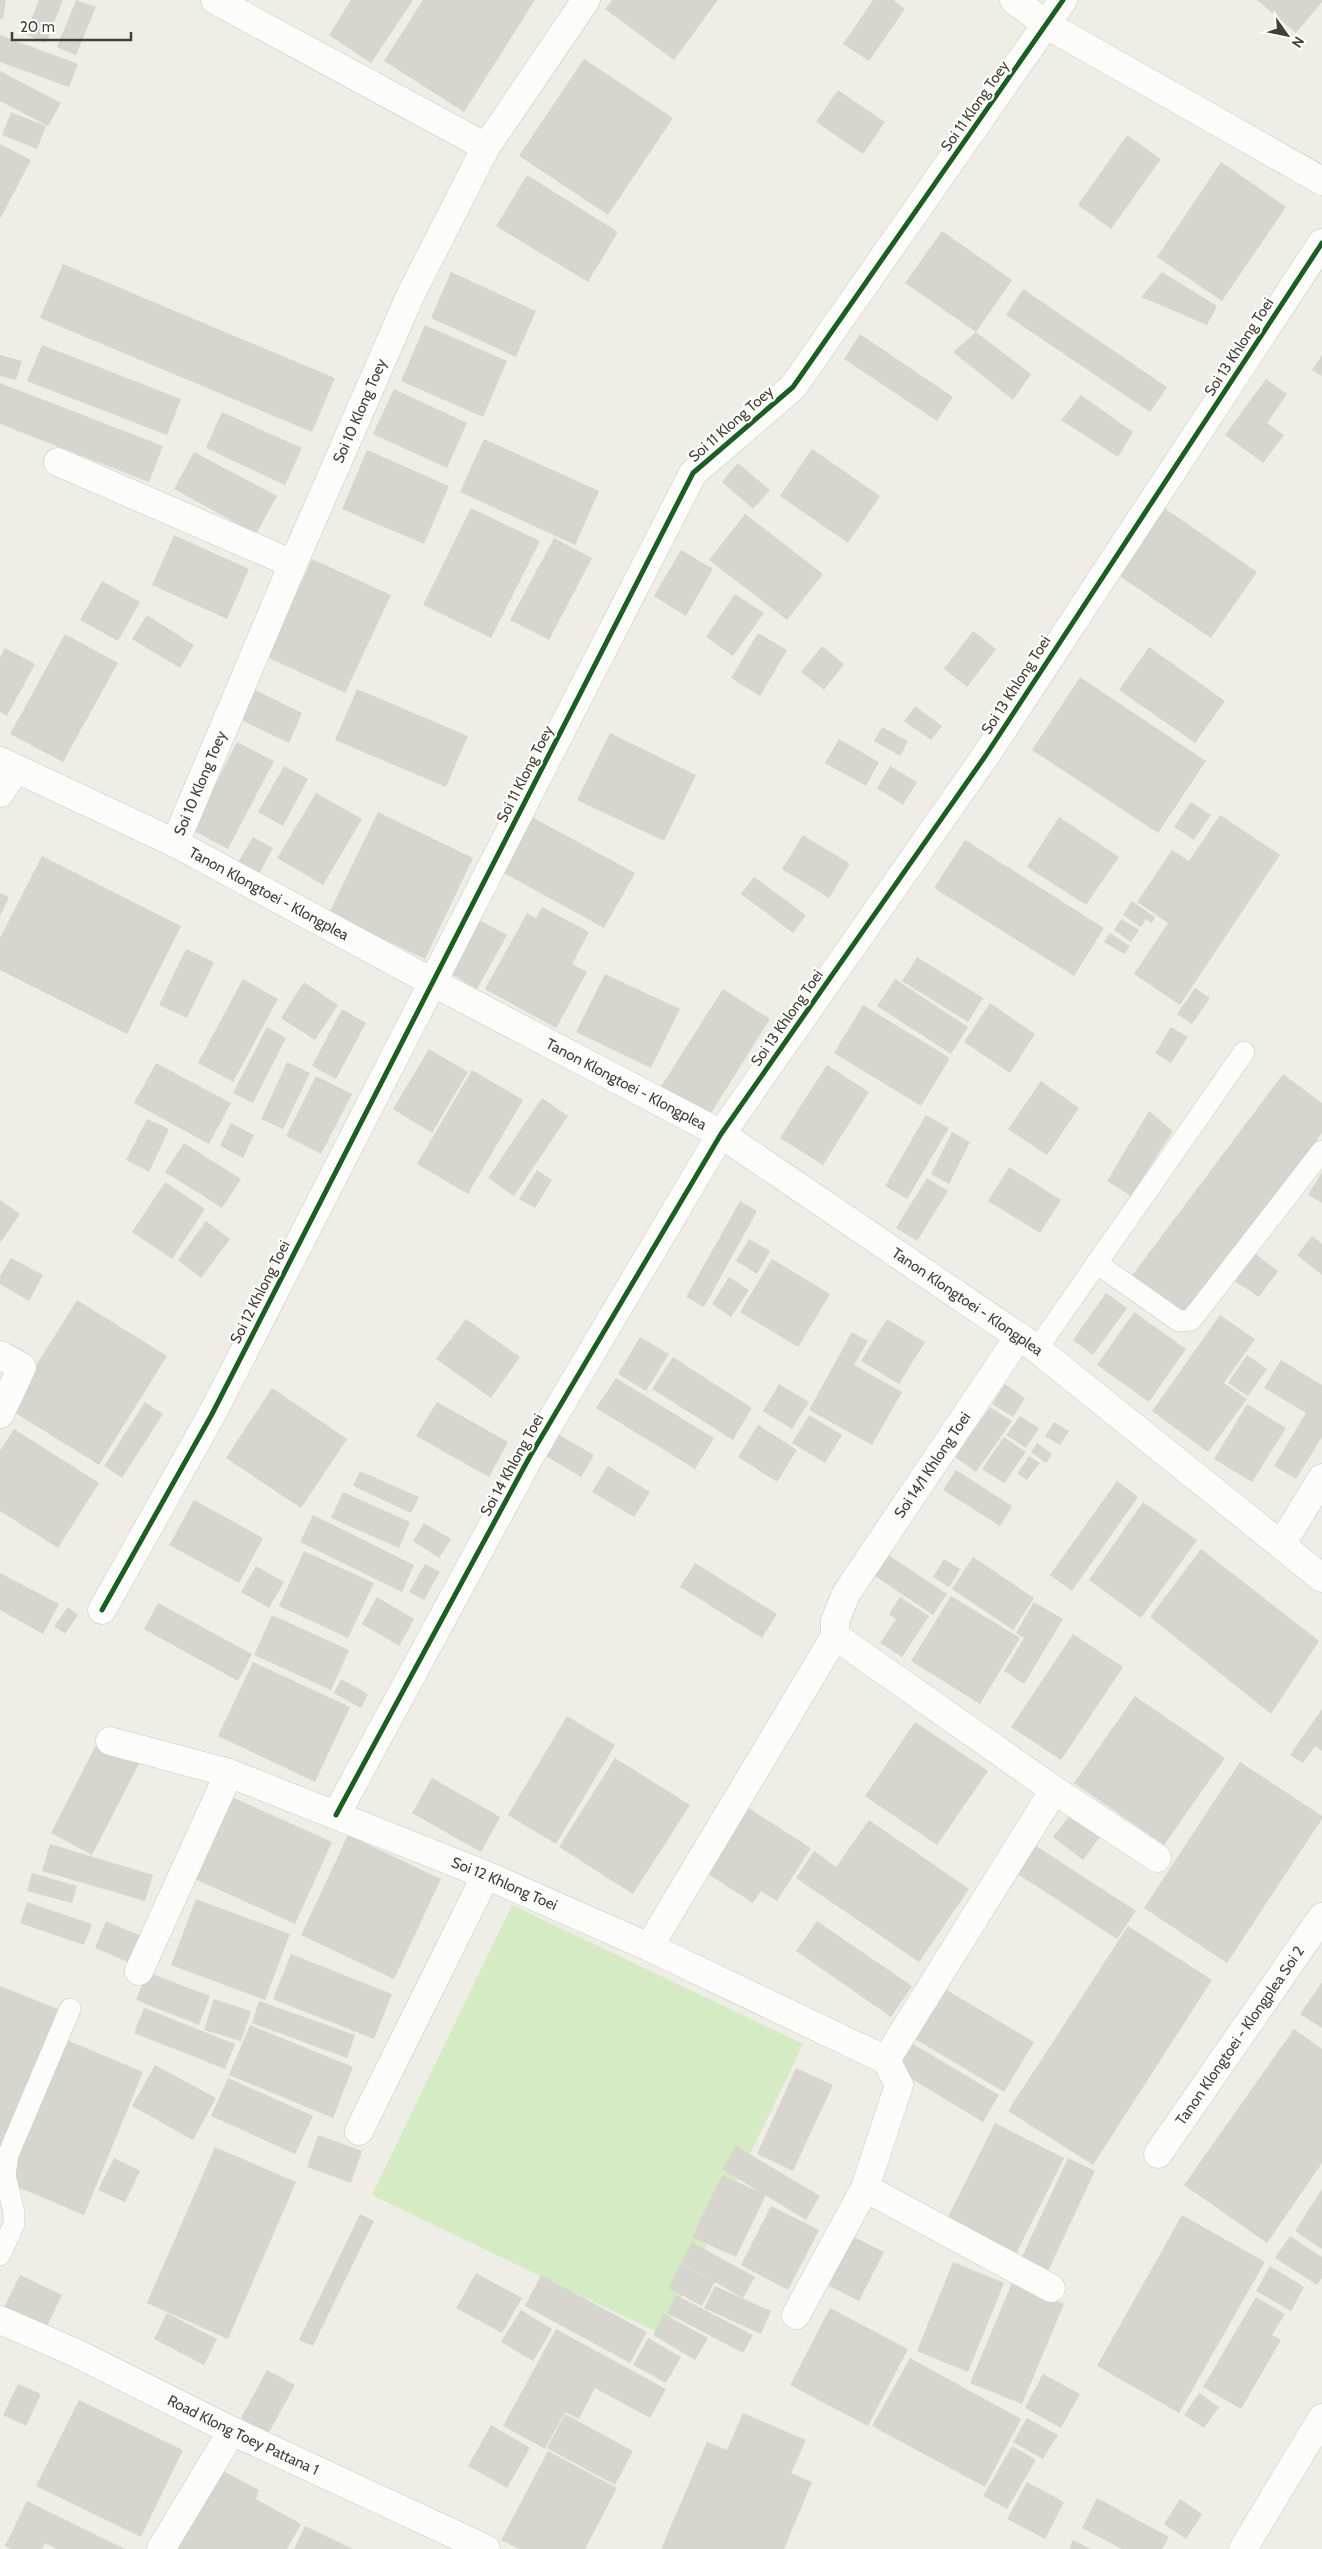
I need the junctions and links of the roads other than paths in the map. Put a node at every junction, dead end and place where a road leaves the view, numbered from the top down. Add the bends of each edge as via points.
1 (215, 0) edge
2 (586, 0) edge
3 (1014, 0) edge
4 (1063, 0) edge
5 (1047, 26) junction
6 (486, 147) junction
7 (1322, 181) edge
8 (1322, 243) edge
9 (58, 462) dead end
10 (293, 564) junction
11 (8, 765) edge
12 (0, 793) edge
13 (175, 843) junction
14 (432, 982) junction
15 (1244, 1052) dead end
16 (721, 1134) junction
17 (1322, 1151) edge
18 (1096, 1263) junction
19 (1028, 1342) junction
20 (0, 1355) edge
21 (0, 1414) edge
22 (1322, 1478) edge
23 (1281, 1545) junction
24 (1322, 1578) edge
25 (102, 1610) dead end
26 (835, 1636) junction
27 (110, 1741) dead end
28 (229, 1773) junction
29 (1054, 1790) junction
30 (336, 1815) junction
31 (1157, 1858) dead end
32 (486, 1875) junction
33 (1322, 1918) edge
34 (649, 1947) junction
35 (139, 1971) dead end
36 (70, 2009) dead end
37 (886, 2060) junction
38 (359, 2130) dead end
39 (1158, 2154) dead end
40 (865, 2188) junction
41 (0, 2255) edge
42 (1051, 2288) dead end
43 (796, 2315) dead end
44 (0, 2320) edge
45 (1322, 2418) edge
46 (232, 2431) junction
47 (470, 2545) edge
48 (161, 2549) edge
49 (1243, 2549) edge

1 - 6 street
2 - 6 street, Soi 10 Klong Toey
3 - 5 street
4 - 5 street, Soi 11 Klong Toey
5 - 7 street
5 - 14 street, Soi 11 Klong Toey via 793,387 694,473
6 - 10 street, Soi 10 Klong Toey via 410,296
8 - 16 street, Soi 13 Khlong Toei via 986,755
9 - 10 street
10 - 13 street, Soi 10 Klong Toey
11 - 12 street
11 - 13 street, Tanon Klongtoei - Klongplea
13 - 14 street, Tanon Klongtoei - Klongplea
14 - 16 street, Tanon Klongtoei - Klongplea
14 - 25 street, Soi 12 Khlong Toei via 212,1414
15 - 18 lane
16 - 19 street, Tanon Klongtoei - Klongplea
16 - 30 street, Soi 14 Khlong Toei via 529,1458
17 - 18 lane via 1191,1320 1180,1321
18 - 19 lane
19 - 23 street, Tanon Klongtoei - Klongplea
19 - 26 street, Soi 14/1 Khlong Toei via 846,1594 835,1621
20 - 21 street via 22,1368
22 - 23 street
23 - 24 street, Tanon Klongtoei - Klongplea
26 - 29 street
26 - 34 street
27 - 28 street, Soi 12 Khlong Toei
28 - 30 street, Soi 12 Khlong Toei
28 - 35 street
29 - 31 street
29 - 37 street
30 - 32 street, Soi 12 Khlong Toei
32 - 34 street, Soi 12 Khlong Toei
32 - 38 street
33 - 39 street, Tanon Klongtoei - Klongplea Soi 2
34 - 37 street, Soi 12 Khlong Toei
36 - 41 lane via 8,2155 5,2175 14,2224
37 - 40 street via 899,2085
40 - 42 street
40 - 43 street
44 - 46 street, Road Klong Toey Pattana 1 via 74,2352
45 - 49 street
46 - 47 street, Road Klong Toey Pattana 1
46 - 48 street

